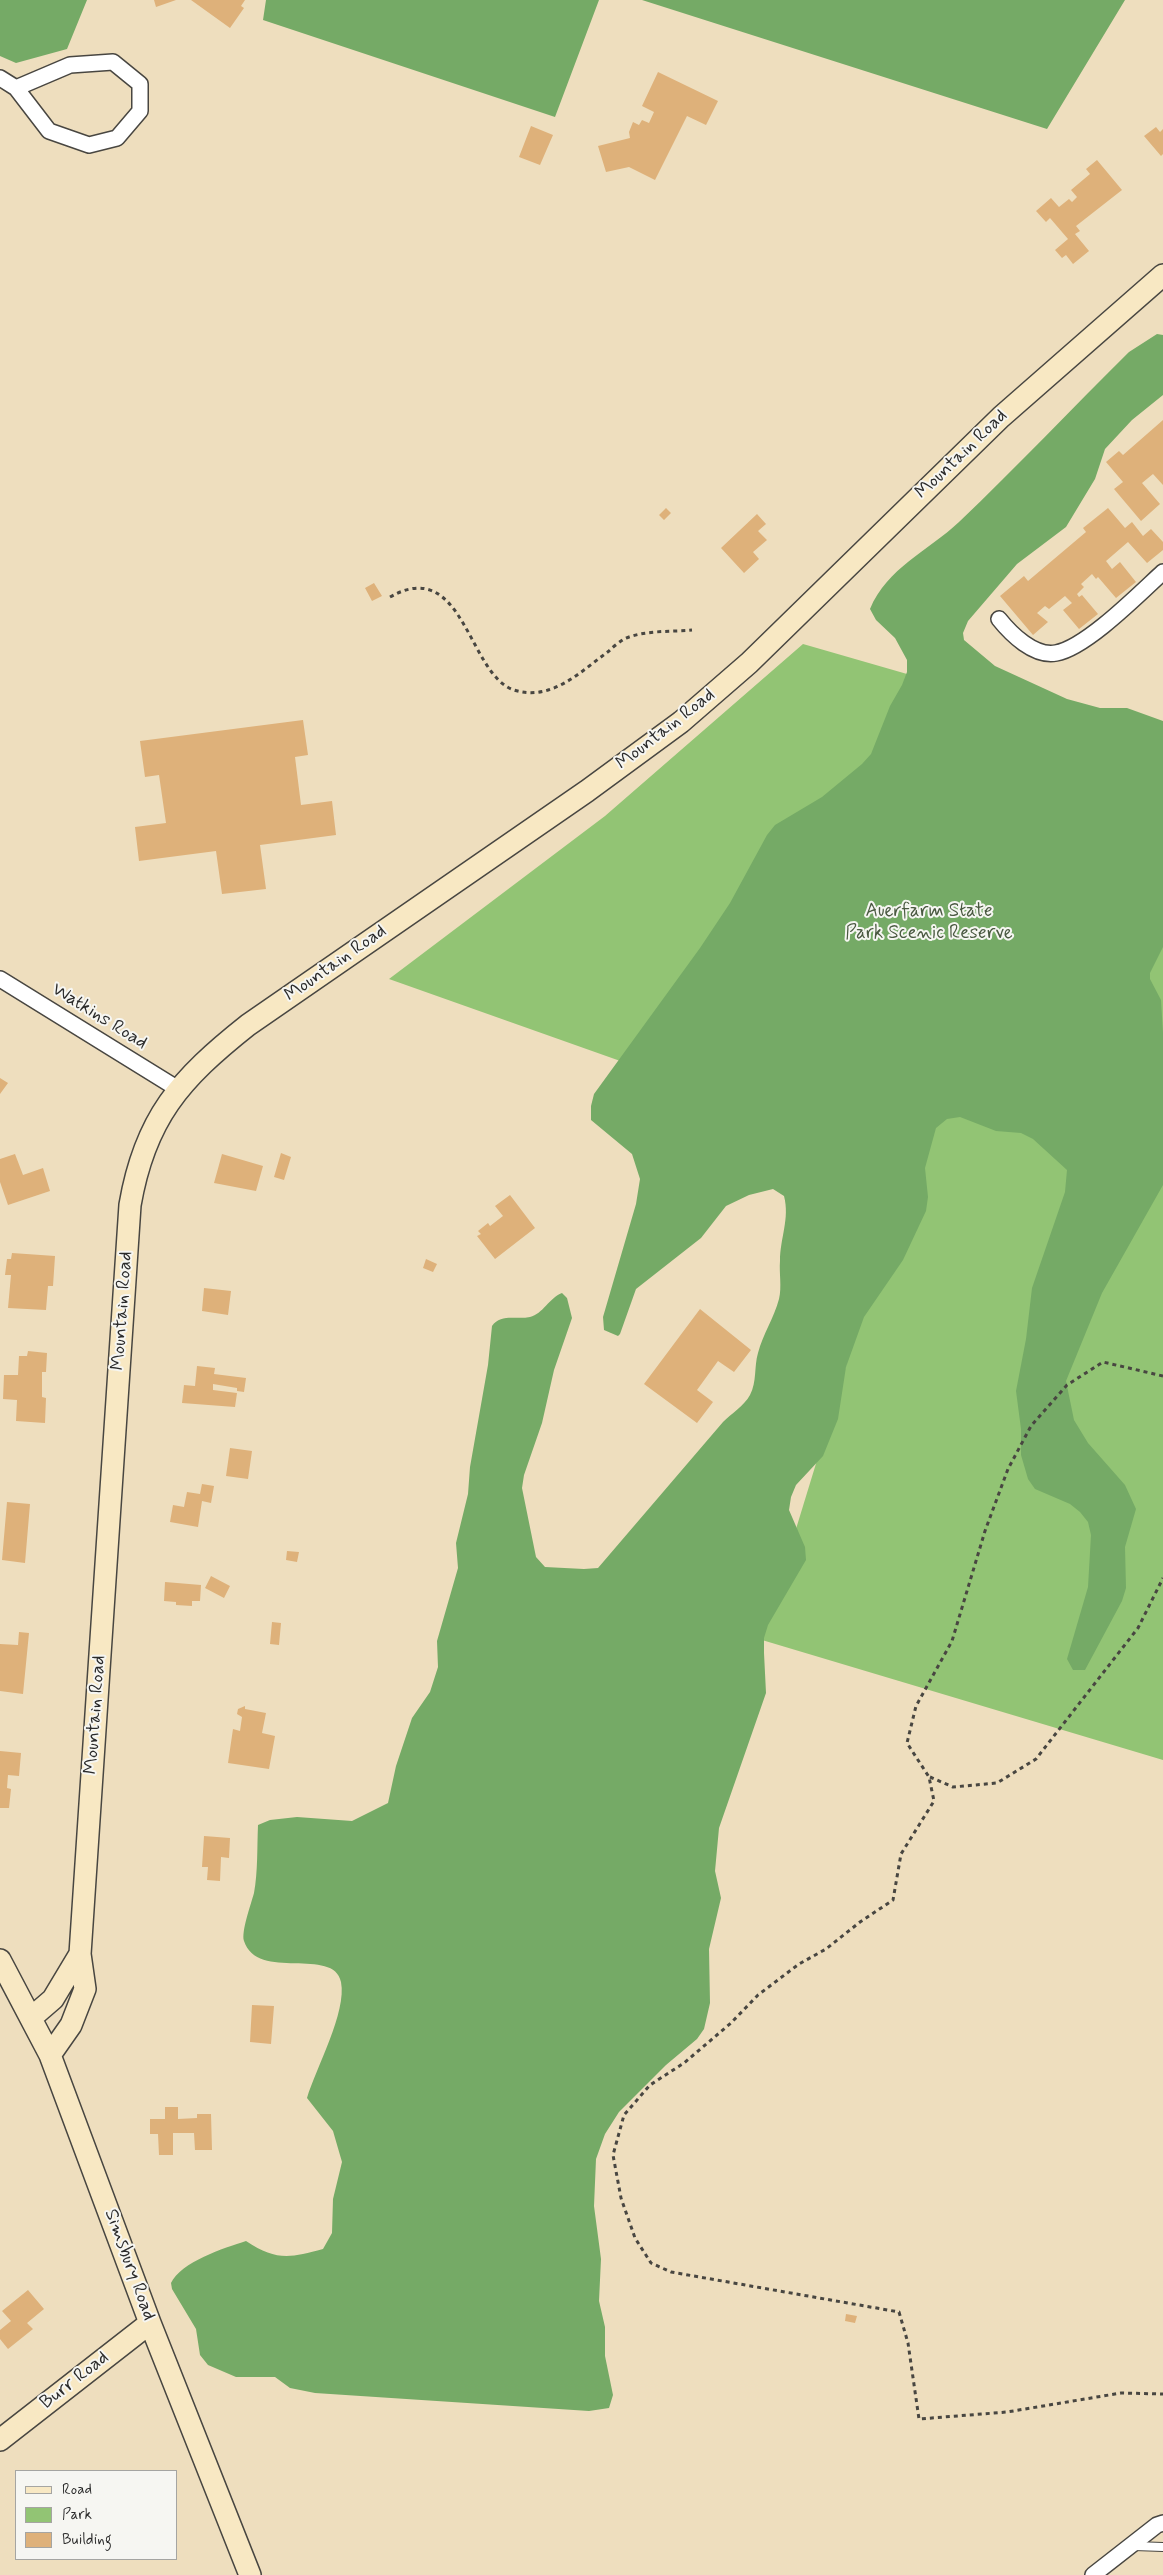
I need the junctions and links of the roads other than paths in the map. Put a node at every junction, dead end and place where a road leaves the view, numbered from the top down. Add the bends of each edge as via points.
1 (0, 78) edge
2 (16, 88) junction
3 (1163, 275) edge
4 (1163, 572) edge
5 (999, 619) dead end
6 (0, 979) edge
7 (178, 1089) junction
8 (80, 1954) junction
9 (0, 1960) edge
10 (31, 2018) junction
11 (50, 2056) junction
12 (150, 2323) junction
13 (0, 2440) edge
14 (1163, 2523) edge
15 (1132, 2546) junction
16 (1163, 2547) edge
17 (250, 2575) edge
18 (1093, 2575) edge

1 - 2 street
2 - 2 street via 49,131 89,144 117,138 140,111 140,84 113,62 70,65
3 - 7 main road, Mountain Road via 1001,417 749,663 681,722 587,791 248,1025 216,1050
4 - 5 street via 1079,643 1056,653 1038,650 1012,635
6 - 7 street, Watkins Road
7 - 8 main road, Mountain Road via 142,1150 130,1205
8 - 10 main road, Mountain Road via 53,1999
8 - 11 main road, Mountain Road via 85,1989 71,2025
9 - 10 main road, Simsbury Road
10 - 11 main road, Simsbury Road
11 - 12 main road, Simsbury Road
12 - 13 main road, Burr Road
12 - 17 main road, Simsbury Road
14 - 15 street
15 - 16 lane
15 - 18 street

